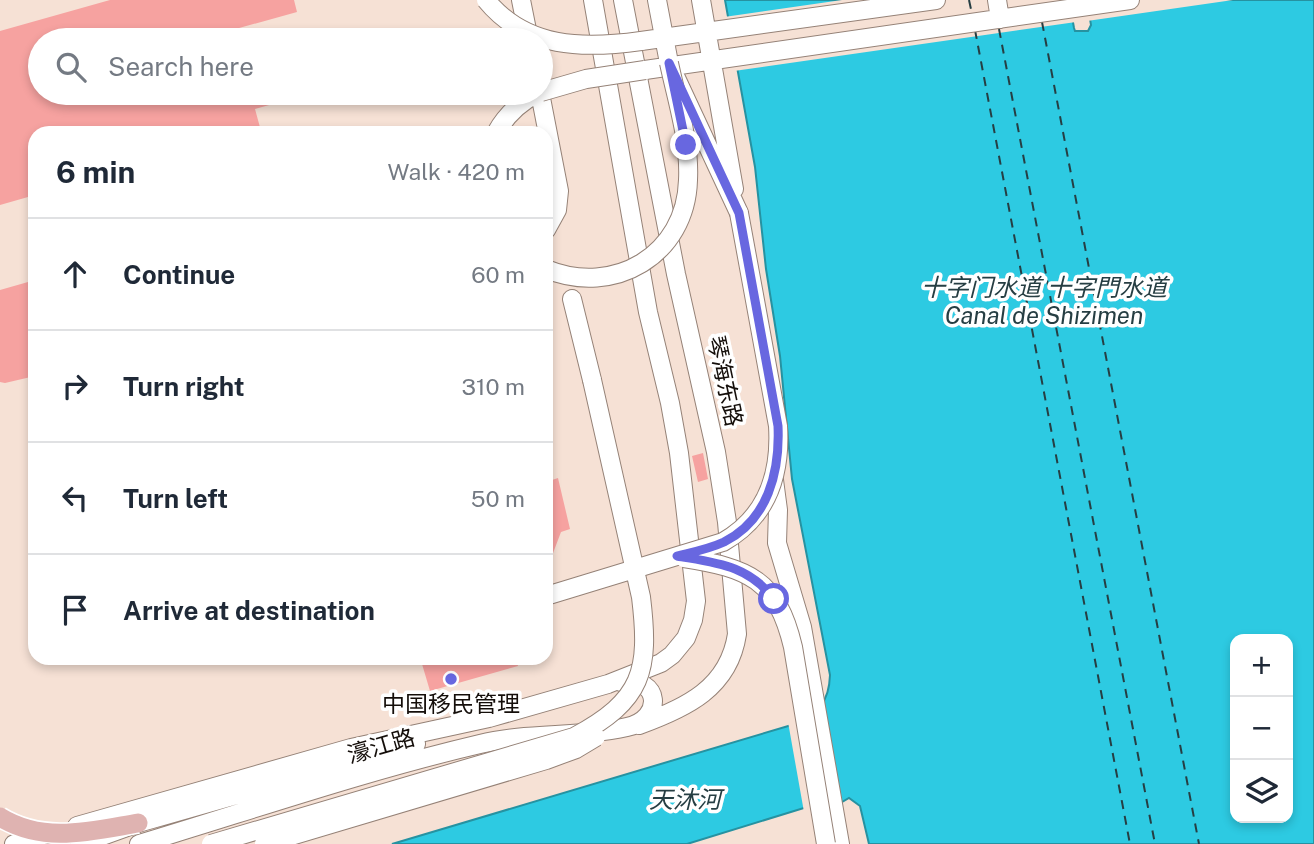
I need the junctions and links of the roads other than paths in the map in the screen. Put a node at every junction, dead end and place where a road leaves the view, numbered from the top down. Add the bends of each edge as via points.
1 (486, 0) edge
2 (522, 0) edge
3 (593, 0) edge
4 (623, 0) edge
5 (657, 0) edge
6 (701, 0) edge
7 (936, 0) edge
8 (997, 0) edge
9 (1130, 0) edge
10 (1000, 19) junction
11 (519, 28) edge
12 (528, 28) edge
13 (553, 41) edge
14 (669, 63) junction
15 (553, 88) edge
16 (519, 105) edge
17 (542, 105) edge
18 (501, 126) edge
19 (547, 126) edge
20 (553, 160) edge
21 (739, 213) junction
22 (553, 216) edge
23 (553, 271) edge
24 (572, 299) dead end
25 (774, 480) junction
26 (677, 556) junction
27 (553, 594) edge
28 (608, 684) junction
29 (637, 686) junction
30 (489, 718) junction
31 (639, 725) junction
32 (368, 767) junction
33 (0, 817) edge
34 (138, 823) junction
35 (14, 844) edge
36 (80, 844) edge
37 (139, 844) edge
38 (211, 844) edge
39 (264, 844) edge
40 (826, 844) edge
41 (839, 844) edge

1 - 11 main road, bridge
2 - 12 main road
3 - 28 main road via 648,312 679,453 696,601 694,620 672,655
4 - 31 main road, 琴海东路 via 716,452 737,634 726,669 706,692
5 - 14 main road
6 - 21 main road
7 - 13 main road, bridge via 630,43 589,47
8 - 10 main road
9 - 10 main road
10 - 15 main road, bridge via 586,79
14 - 21 main road, bridge
14 - 23 main road, bridge via 688,164 688,194 672,233 648,260 622,273 575,278
16 - 18 main road
17 - 19 main road
20 - 22 main road via 559,191
21 - 25 main road, bridge via 778,426
24 - 29 main road, bridge via 641,597 645,652
25 - 26 main road, bridge via 761,508 739,533
25 - 41 main road via 778,543 802,627
26 - 27 main road, bridge
26 - 40 main road, bridge via 749,574 765,587 783,615 793,647
28 - 30 main road
28 - 31 main road via 631,680 650,691 654,706
29 - 38 main road, bridge via 602,722 574,737
29 - 39 main road, bridge via 605,732 576,749
30 - 32 main road
30 - 35 main road via 351,748
31 - 32 main road, 濠江路 via 482,743
32 - 34 main road, 濠江路
32 - 37 main road, 濠江路
33 - 34 main road, bridge via 31,831 62,835
34 - 36 main road, 濠江路, bridge

